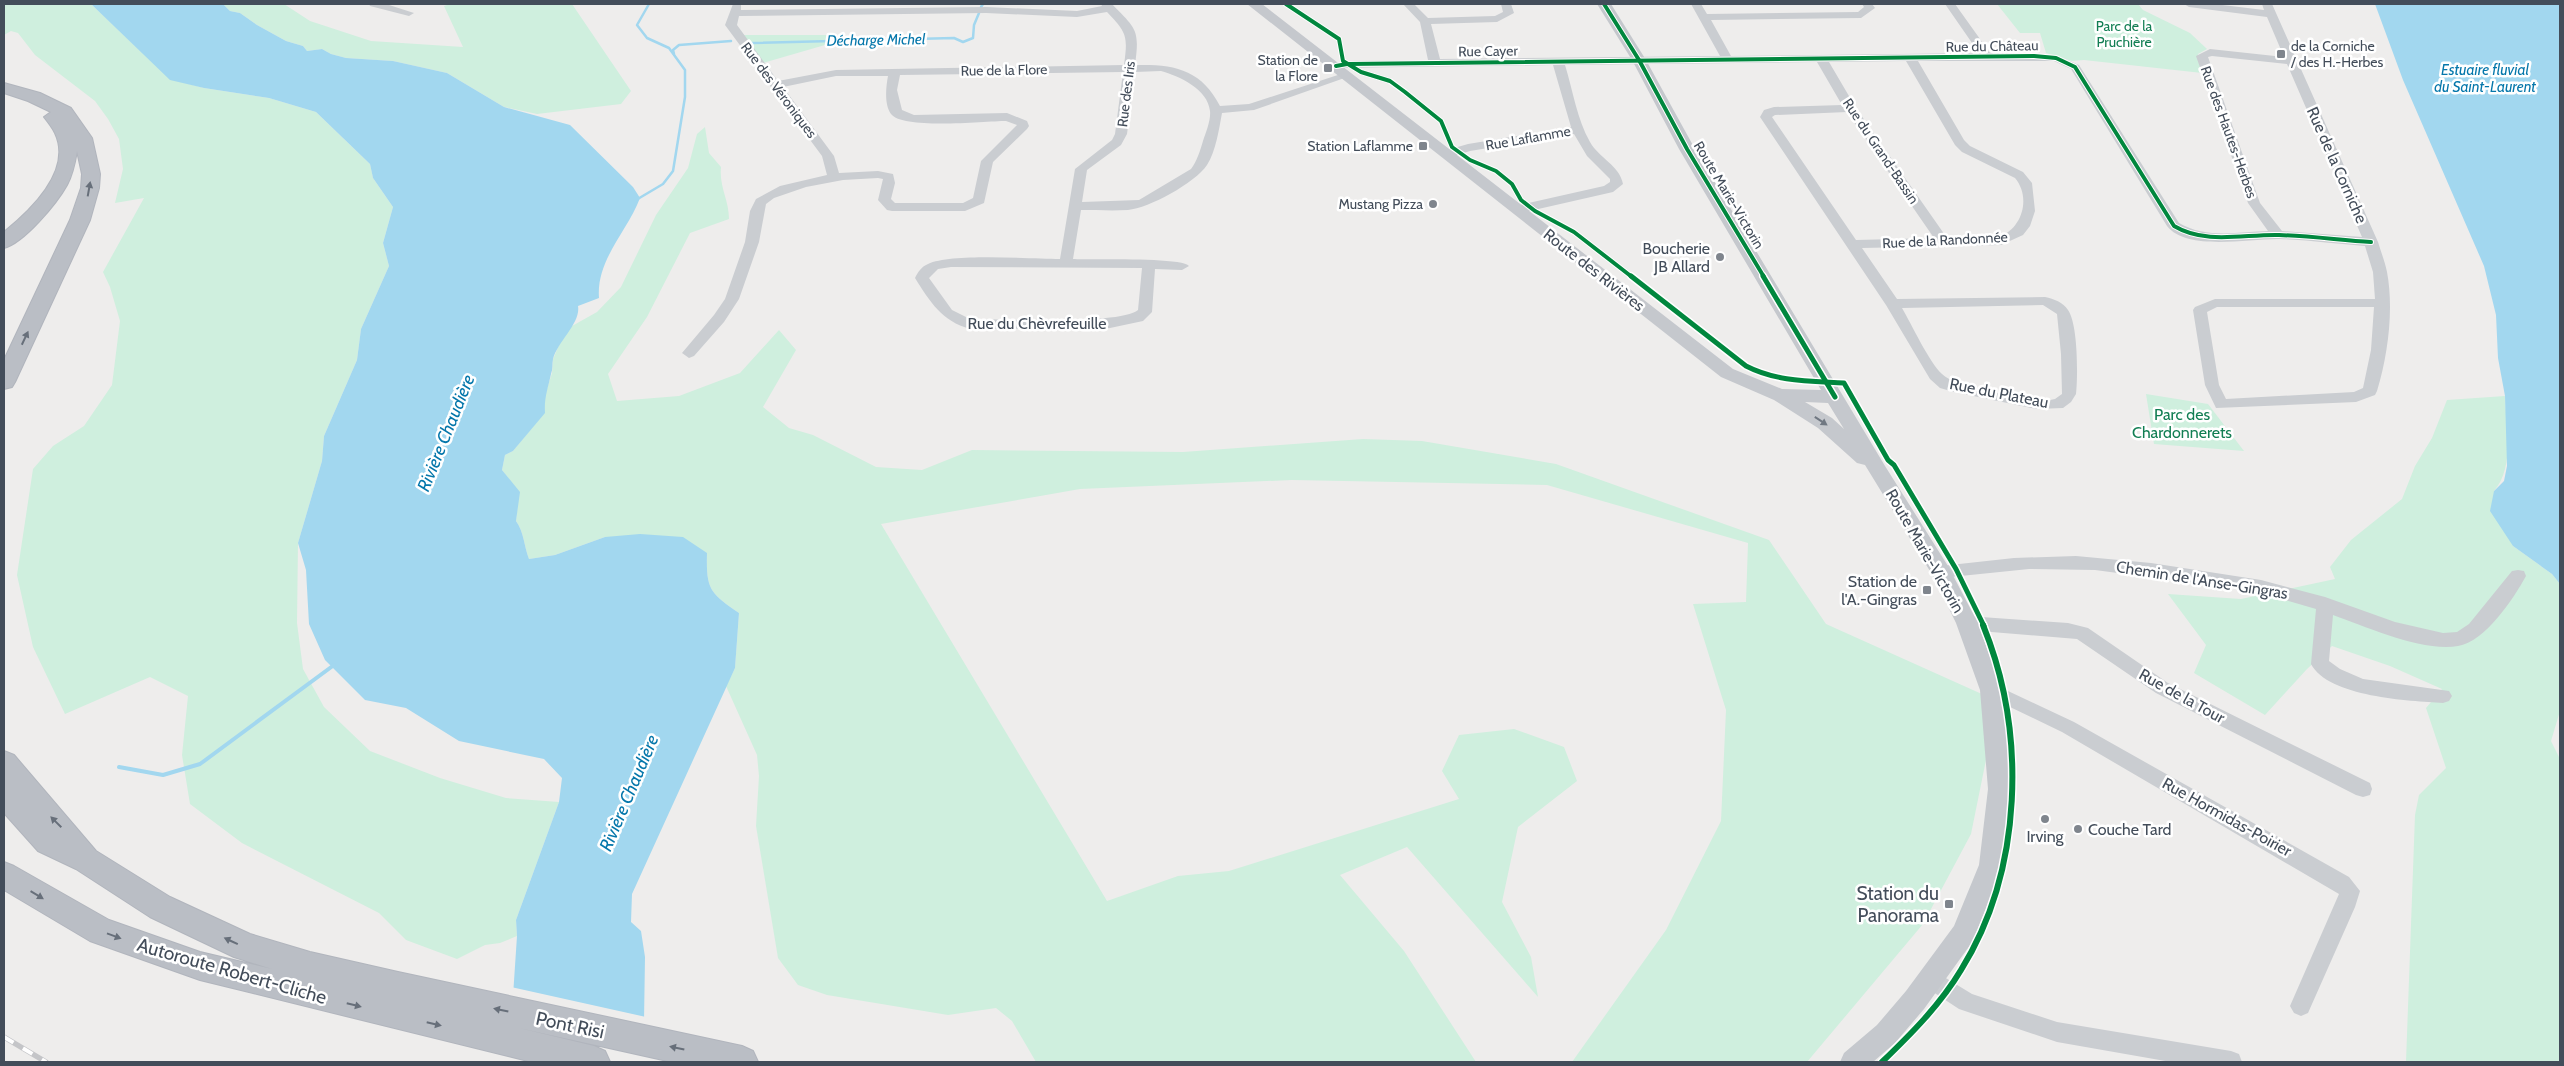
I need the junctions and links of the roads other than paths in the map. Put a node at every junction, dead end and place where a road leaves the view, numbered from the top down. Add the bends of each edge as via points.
1 (374, 4) edge
2 (1254, 4) edge
3 (1408, 4) edge
4 (1506, 4) edge
5 (1604, 4) edge
6 (1696, 4) edge
7 (1867, 4) edge
8 (1950, 4) edge
9 (2189, 4) edge
10 (1108, 6) edge
11 (736, 9) edge
12 (2269, 9) edge
13 (409, 13) dead end
14 (1704, 17) junction
15 (1425, 21) junction
16 (1987, 58) junction
17 (1911, 59) junction
18 (1639, 60) junction
19 (1822, 60) junction
20 (1558, 61) junction
21 (1728, 61) junction
22 (2293, 61) junction
23 (1435, 63) junction
24 (1130, 68) junction
25 (894, 71) junction
26 (1342, 71) junction
27 (775, 86) junction
28 (4, 88) edge
29 (4, 94) edge
30 (1850, 108) junction
31 (1216, 110) junction
32 (1579, 129) junction
33 (1448, 154) junction
34 (834, 177) junction
35 (1075, 206) junction
36 (1516, 210) junction
37 (2278, 235) junction
38 (1942, 241) junction
39 (4, 242) edge
40 (2371, 242) junction
41 (1850, 244) junction
42 (1066, 264) junction
43 (1149, 264) junction
44 (1182, 266) dead end
45 (2380, 303) junction
46 (1893, 304) junction
47 (689, 353) dead end
48 (4, 382) edge
49 (1780, 395) junction
50 (1835, 397) junction
51 (1878, 471) junction
52 (1941, 572) junction
53 (2518, 576) dead end
54 (2325, 604) junction
55 (1967, 623) junction
56 (1991, 690) junction
57 (2443, 696) dead end
58 (4, 762) edge
59 (2363, 789) dead end
60 (4, 794) edge
61 (86, 860) junction
62 (4, 875) edge
63 (1931, 979) junction
64 (392, 1000) junction
65 (2301, 1006) dead end
66 (594, 1062) edge
67 (742, 1062) edge
68 (1853, 1062) edge
69 (2231, 1062) edge

1 - 13 street
2 - 26 main road, Route des Rivières
3 - 15 street
4 - 15 street via 1510,9 1503,18
5 - 18 main road, Route Marie-Victorin
6 - 14 street
7 - 14 street via 1868,12 1861,15
8 - 16 street
9 - 12 street
10 - 11 street via 1077,14 986,10
10 - 24 street, Rue des Iris via 1132,33
11 - 27 street, Rue des Véroniques via 731,25
12 - 22 street, Rue de la Corniche
14 - 21 street
15 - 23 street
16 - 17 street, Rue du Château
16 - 37 street, Rue du Château via 2056,58 2075,67 2128,155 2181,232 2206,237
17 - 19 street, Rue du Château
17 - 38 street, Rue de la Randonnée via 1966,150 2019,175 2028,190 2028,216 2024,230 2015,237 2001,241
18 - 20 street, Rue Cayer
18 - 21 street, Rue du Château
18 - 50 main road, Route Marie-Victorin via 1687,149
19 - 21 street, Rue du Château
19 - 30 street, Rue du Grand-Bassin
20 - 23 street, Rue Cayer
20 - 32 street
22 - 37 street, Rue des Hautes-Herbes via 2210,52 2202,56 2254,204
22 - 40 street, Rue de la Corniche via 2301,86
23 - 26 street, Rue Cayer via 1347,64
24 - 25 street, Rue de la Flore
24 - 31 street, Rue de la Flore via 1161,68 1183,73 1208,94
24 - 35 street, Rue des Iris via 1121,134 1117,142 1081,170
25 - 27 street, Rue de la Flore via 824,74
25 - 34 street via 891,90 896,112 902,116 914,119 1006,117 1016,118 1023,126 987,161 980,200 965,207 892,207 884,200 889,177 882,174
26 - 31 street via 1250,107
26 - 33 main road, Route des Rivières
27 - 34 street, Rue des Véroniques via 828,156
48 -> 28 highway via 80,220 91,174 84,138 65,112 34,97
29 - 39 highway via 49,113 65,132 68,159 58,184 46,201
30 - 38 street, Rue du Grand-Bassin
30 - 41 street, Rue du Plateau via 1774,111 1766,116
31 - 35 street via 1213,130 1202,164 1196,172 1142,203
32 - 33 street, Rue Laflamme
32 - 36 street via 1589,150 1615,177 1617,184 1608,189
33 - 36 main road, Route des Rivières
34 - 47 street via 788,188 765,198 760,204 756,231 727,307
35 - 42 street, Rue des Iris
36 - 49 main road, Route des Rivières via 1727,373
37 - 40 street, Rue du Château
38 - 41 street, Rue de la Randonnée
40 - 45 street, Rue de la Corniche via 2380,273
41 - 46 street, Rue du Plateau
42 - 43 street, Rue du Chèvrefeuille
42 - 43 street, Rue du Chèvrefeuille via 944,264 930,268 922,278 949,316 959,322 1110,323 1138,318 1144,312
43 - 44 street, Rue du Chèvrefeuille
45 - 45 street, Rue de la Corniche via 2375,379 2370,391 2356,397 2221,404 2212,385 2200,310 2207,305
46 - 46 street, Rue du Plateau via 2045,301 2058,307 2064,314 2070,392 2057,404 2040,404 1945,384 1935,376
49 - 50 main road, Route des Rivières
49 -> 51 main road via 1825,423
50 - 51 main road, Route Marie-Victorin
51 - 52 main road, Route Marie-Victorin
52 - 54 street, Chemin de l'Anse-Gingras via 2040,563 2112,565 2268,587
52 - 55 main road, Route Marie-Victorin
53 - 54 street, Chemin de l'Anse-Gingras via 2479,626 2458,639 2440,640 2402,630
54 - 57 street via 2320,664 2329,672 2342,680 2383,692
55 - 56 main road, Route Marie-Victorin
55 - 59 street, Rue de la Tour via 2082,633 2162,688
56 - 63 main road, Route Marie-Victorin via 2000,789 1991,865 1964,933
56 - 65 street, Rue Hormidas-Poirier via 2068,727 2342,883 2350,891
61 -> 58 highway via 67,834 16,781
60 - 61 highway, Autoroute Robert-Cliche via 48,842
64 -> 61 highway, Autoroute Robert-Cliche via 310,966 245,947 160,907
62 -> 64 highway, Autoroute Robert-Cliche via 100,931 200,966
63 - 68 main road, Route Marie-Victorin via 1886,1034
63 - 69 street via 1966,1002 2057,1032
64 -> 66 highway, Pont Risi
67 -> 64 highway, Pont Risi

